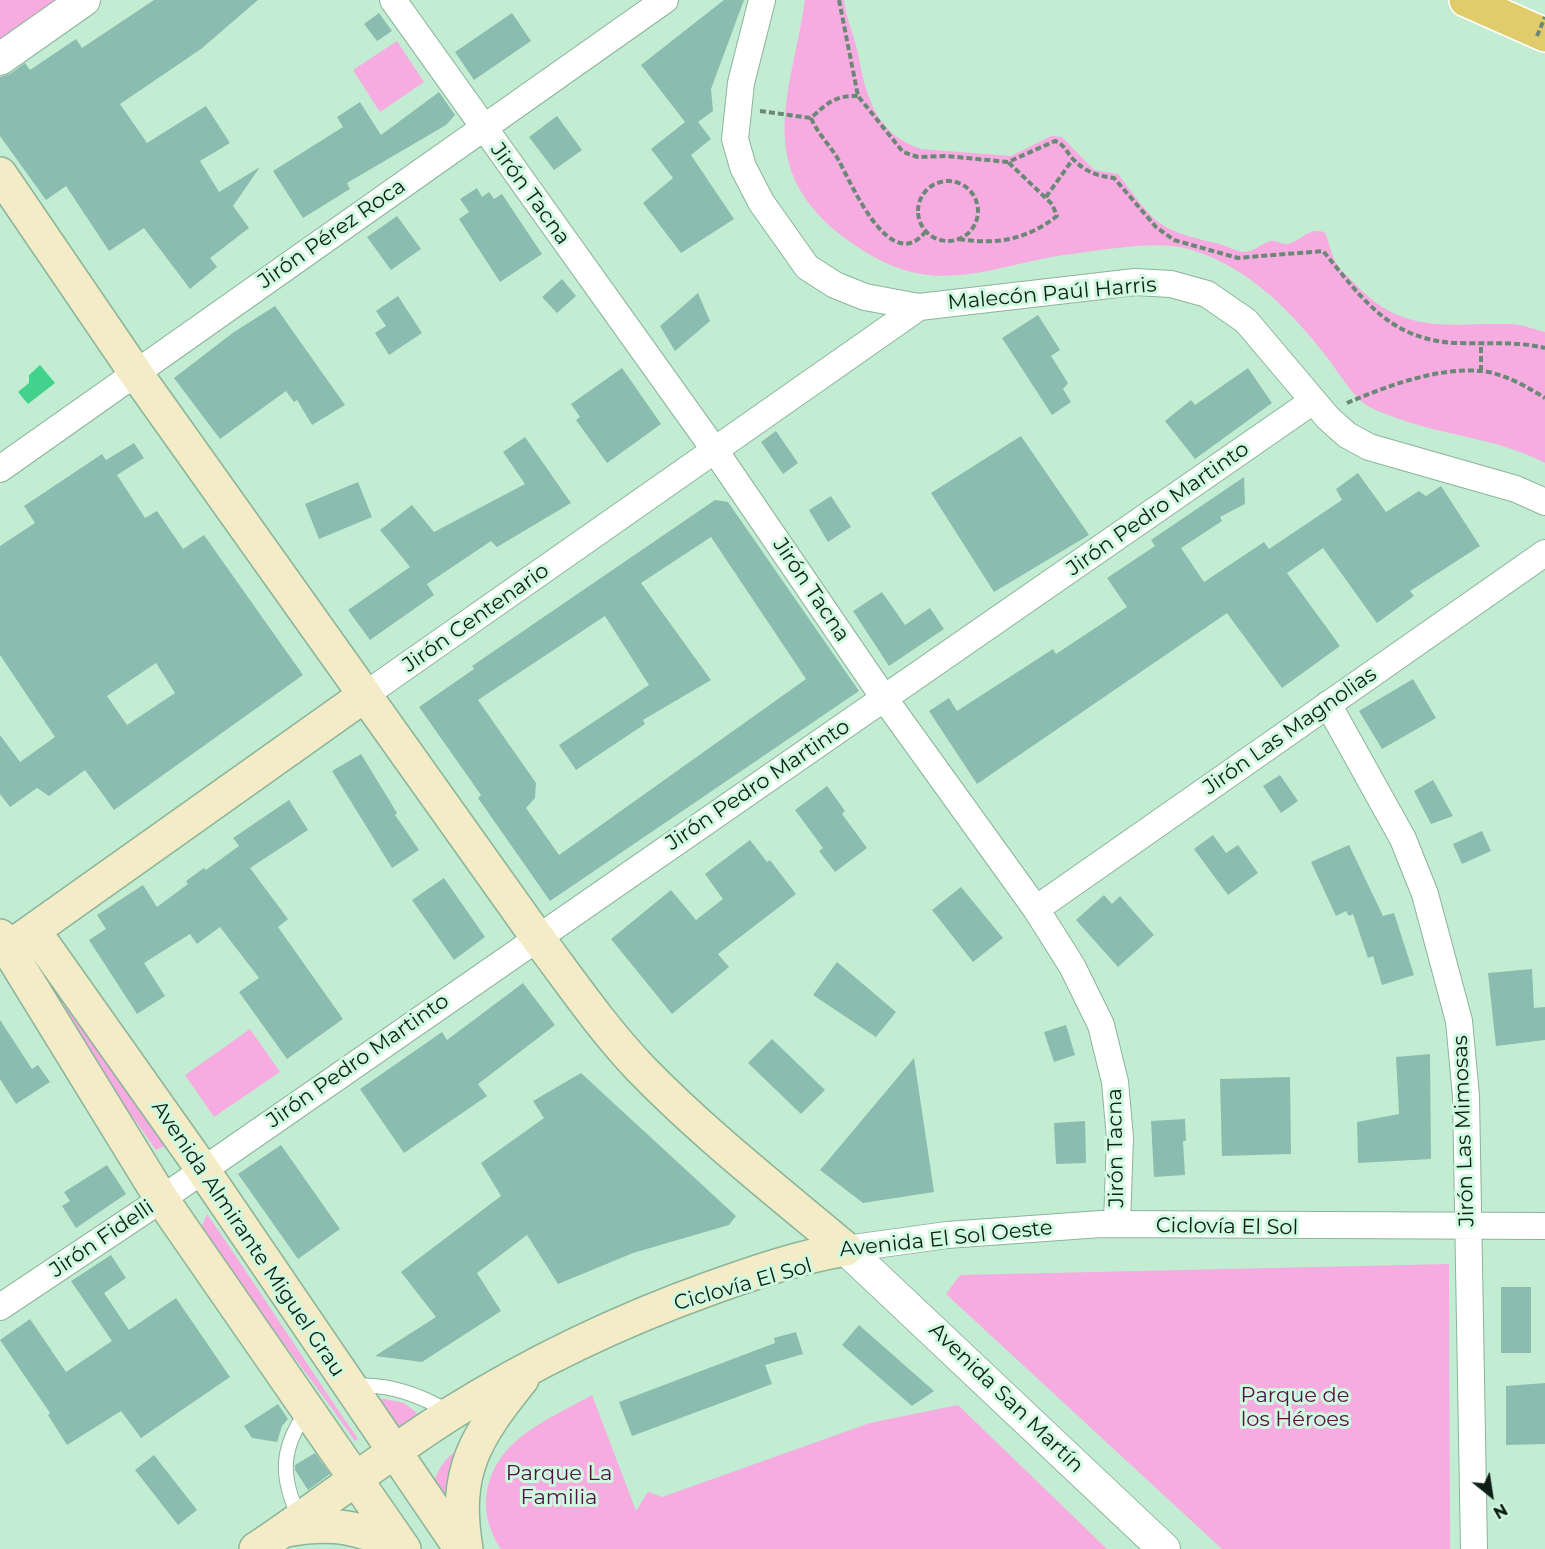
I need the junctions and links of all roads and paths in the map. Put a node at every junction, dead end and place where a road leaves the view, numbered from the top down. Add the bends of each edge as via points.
1 (84, 0) edge
2 (393, 0) edge
3 (665, 0) edge
4 (762, 0) edge
5 (839, 0) edge
6 (1466, 0) edge
7 (1545, 17) edge
8 (1541, 35) edge
9 (0, 59) edge
10 (858, 96) junction
11 (760, 99) dead end
12 (758, 111) junction
13 (811, 118) junction
14 (758, 121) dead end
15 (483, 128) junction
16 (1073, 159) junction
17 (1008, 162) junction
18 (0, 174) edge
19 (1046, 197) junction
20 (926, 231) junction
21 (958, 239) junction
22 (919, 307) junction
23 (1482, 344) junction
24 (1545, 348) edge
25 (1481, 371) junction
26 (135, 372) junction
27 (1545, 398) edge
28 (1321, 410) junction
29 (716, 452) junction
30 (0, 469) edge
31 (1545, 502) edge
32 (1545, 553) edge
33 (365, 695) junction
34 (884, 698) junction
35 (1329, 704) junction
36 (1036, 909) junction
37 (34, 931) junction
38 (537, 937) junction
39 (3, 946) edge
40 (203, 1170) junction
41 (161, 1198) junction
42 (1117, 1223) junction
43 (1468, 1225) junction
44 (1545, 1226) edge
45 (846, 1249) junction
46 (0, 1307) edge
47 (535, 1363) junction
48 (350, 1387) junction
49 (309, 1410) junction
50 (451, 1413) junction
51 (394, 1452) junction
52 (356, 1478) junction
53 (292, 1524) junction
54 (256, 1549) edge
55 (404, 1549) edge
56 (460, 1549) edge
57 (466, 1549) edge
58 (1164, 1549) edge
59 (1474, 1549) edge

1 - 9 street
2 - 15 street, Jirón Tacna
3 - 15 street, Jirón Pérez Roca
4 - 22 street via 736,110 735,139 743,167 761,202 807,267 834,285 865,297
5 - 10 path
6 - 8 highway
7 - 8 path, bridge
10 - 13 path via 843,95 830,100
10 - 17 path via 903,152 918,157
11 - 12 path
12 - 13 path
12 - 14 path
13 - 20 path via 858,198 889,238 911,243
15 - 26 street, Jirón Pérez Roca
15 - 29 street, Jirón Tacna
16 - 17 path via 1055,141
16 - 19 path
16 - 23 path via 1094,176 1114,177 1156,227 1174,240 1238,258 1323,251 1382,318 1450,343
17 - 19 path
18 - 26 main road
19 - 21 path via 1057,216 1017,239 986,243
20 - 21 path via 939,239
20 - 21 path via 919,219 920,200 933,185 952,181 970,189 978,207 974,226
22 - 28 street, Malecón Paúl Harris via 1135,282 1172,284 1208,294 1246,321
22 - 29 street, Jirón Centenario
23 - 24 path
23 - 25 path
25 - 27 path via 1526,385
25 - 28 path via 1422,378
26 - 30 street, Jirón Pérez Roca
26 - 33 main road
28 - 31 street, Malecón Paúl Harris via 1347,435 1369,447 1516,489
28 - 34 street, Jirón Pedro Martinto
29 - 33 street, Jirón Centenario
29 - 34 street, Jirón Tacna
32 - 35 street, Jirón Las Magnolias
33 - 37 main road, Jirón Centenario
33 - 38 main road
34 - 36 street, Jirón Tacna
34 - 38 street, Jirón Pedro Martinto
35 - 36 street, Jirón Las Magnolias
35 - 43 street, Jirón Las Mimosas via 1403,839 1443,953 1460,1032 1466,1096
36 - 42 street, Jirón Tacna via 1072,966 1101,1024 1115,1082 1120,1138
37 - 39 main road, Jirón Centenario
37 - 40 main road, Avenida Almirante Miguel Grau
38 - 40 street, Jirón Pedro Martinto
38 - 45 main road via 595,1014 656,1083
39 - 41 main road
40 - 41 street, Jirón Fidelli
40 - 48 main road, Avenida Almirante Miguel Grau
41 - 46 street, Jirón Fidelli
41 - 49 main road
42 - 43 street, Avenida El Sol Oeste
42 - 45 street, Avenida El Sol Oeste via 948,1235
43 - 44 street, Avenida El Sol Oeste
43 - 59 street, Jirón Las Mimosas
45 - 47 main road, Avenida El Sol Oeste via 777,1264 695,1293
45 - 58 street, Avenida San Martín
47 - 50 main road, Avenida El Sol Oeste
47 - 57 main road via 494,1413 468,1465 461,1505
48 - 50 lane via 378,1386 409,1392
48 - 51 main road, Avenida Almirante Miguel Grau
49 - 52 main road
49 - 53 lane via 289,1441 285,1461
50 - 51 main road, Avenida El Sol Oeste
51 - 52 main road, Avenida El Sol Oeste
51 - 56 main road, Avenida Almirante Miguel Grau
52 - 53 main road, Avenida El Sol Oeste
52 - 55 main road
53 - 54 main road, Avenida El Sol Oeste
53 - 55 main road via 348,1526

